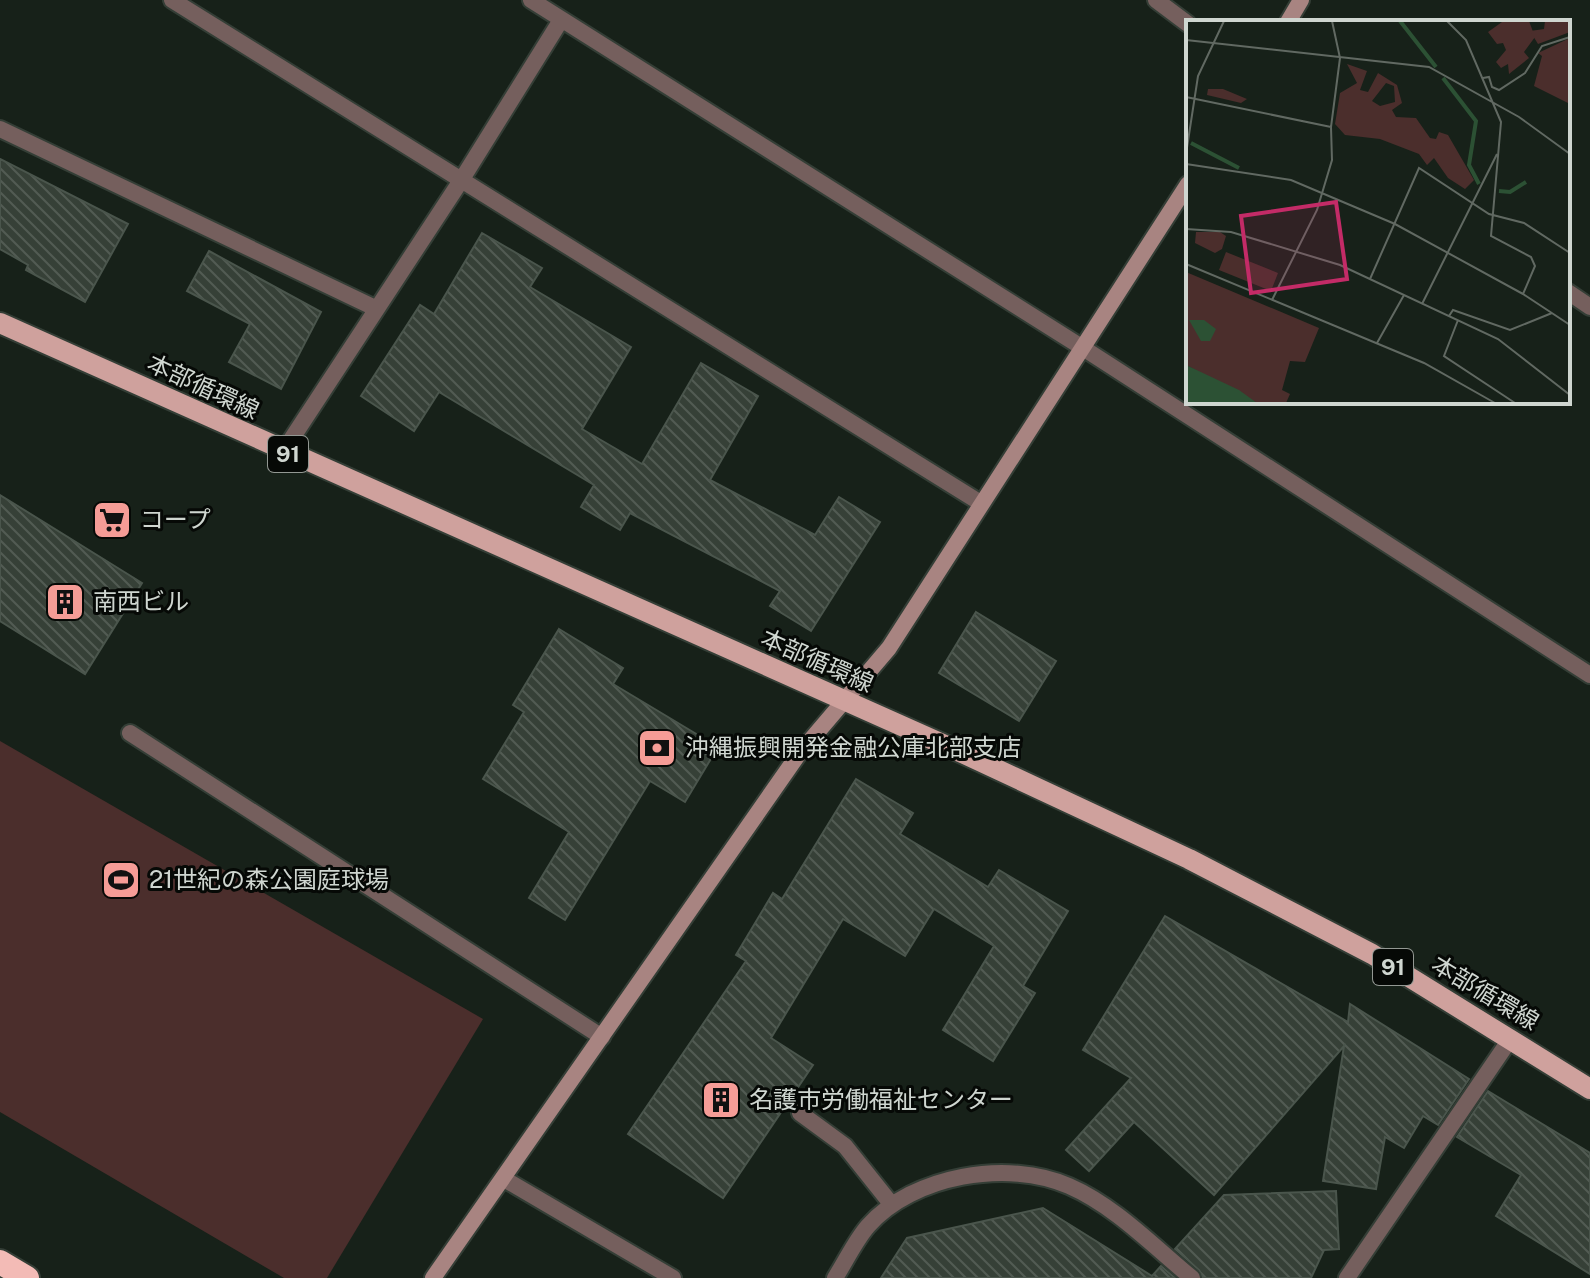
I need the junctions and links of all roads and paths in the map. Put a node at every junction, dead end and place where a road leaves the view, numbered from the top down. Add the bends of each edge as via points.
1 (172, 0) edge
2 (531, 0) edge
3 (1156, 0) edge
4 (1301, 0) edge
5 (561, 20) junction
6 (1289, 20) edge
7 (1186, 22) edge
8 (0, 129) edge
9 (462, 179) junction
10 (1186, 187) edge
11 (1570, 293) edge
12 (1590, 307) edge
13 (375, 308) junction
14 (0, 323) edge
15 (1083, 348) junction
16 (283, 452) junction
17 (979, 502) junction
18 (1590, 675) edge
19 (842, 702) junction
20 (130, 733) dead end
21 (602, 1037) junction
22 (1511, 1038) junction
23 (1590, 1089) edge
24 (800, 1113) dead end
25 (504, 1179) junction
26 (892, 1205) junction
27 (0, 1262) edge
28 (27, 1278) edge
29 (433, 1278) edge
30 (673, 1278) edge
31 (835, 1278) edge
32 (1192, 1278) edge
33 (1347, 1278) edge

1 - 9 street
2 - 5 street
3 - 7 street
4 - 6 street
5 - 9 street
5 - 15 street
8 - 13 street
9 - 13 street
9 - 17 street
10 - 15 street
11 - 12 street
13 - 16 street
14 - 16 main road, 本部循環線 / 91
15 - 17 street
15 - 18 street
16 - 19 main road, 本部循環線 / 91
17 - 19 street via 889,648
19 - 21 street via 798,755
19 - 22 main road, 本部循環線 / 91 via 1189,859 1372,954
20 - 21 street
21 - 25 street
22 - 23 main road, 本部循環線 / 91
22 - 33 street
24 - 26 street via 845,1146
25 - 29 street
25 - 30 street
26 - 31 street via 868,1226
26 - 32 street via 926,1187 968,1176 1026,1174 1067,1185 1100,1203
27 - 28 highway

